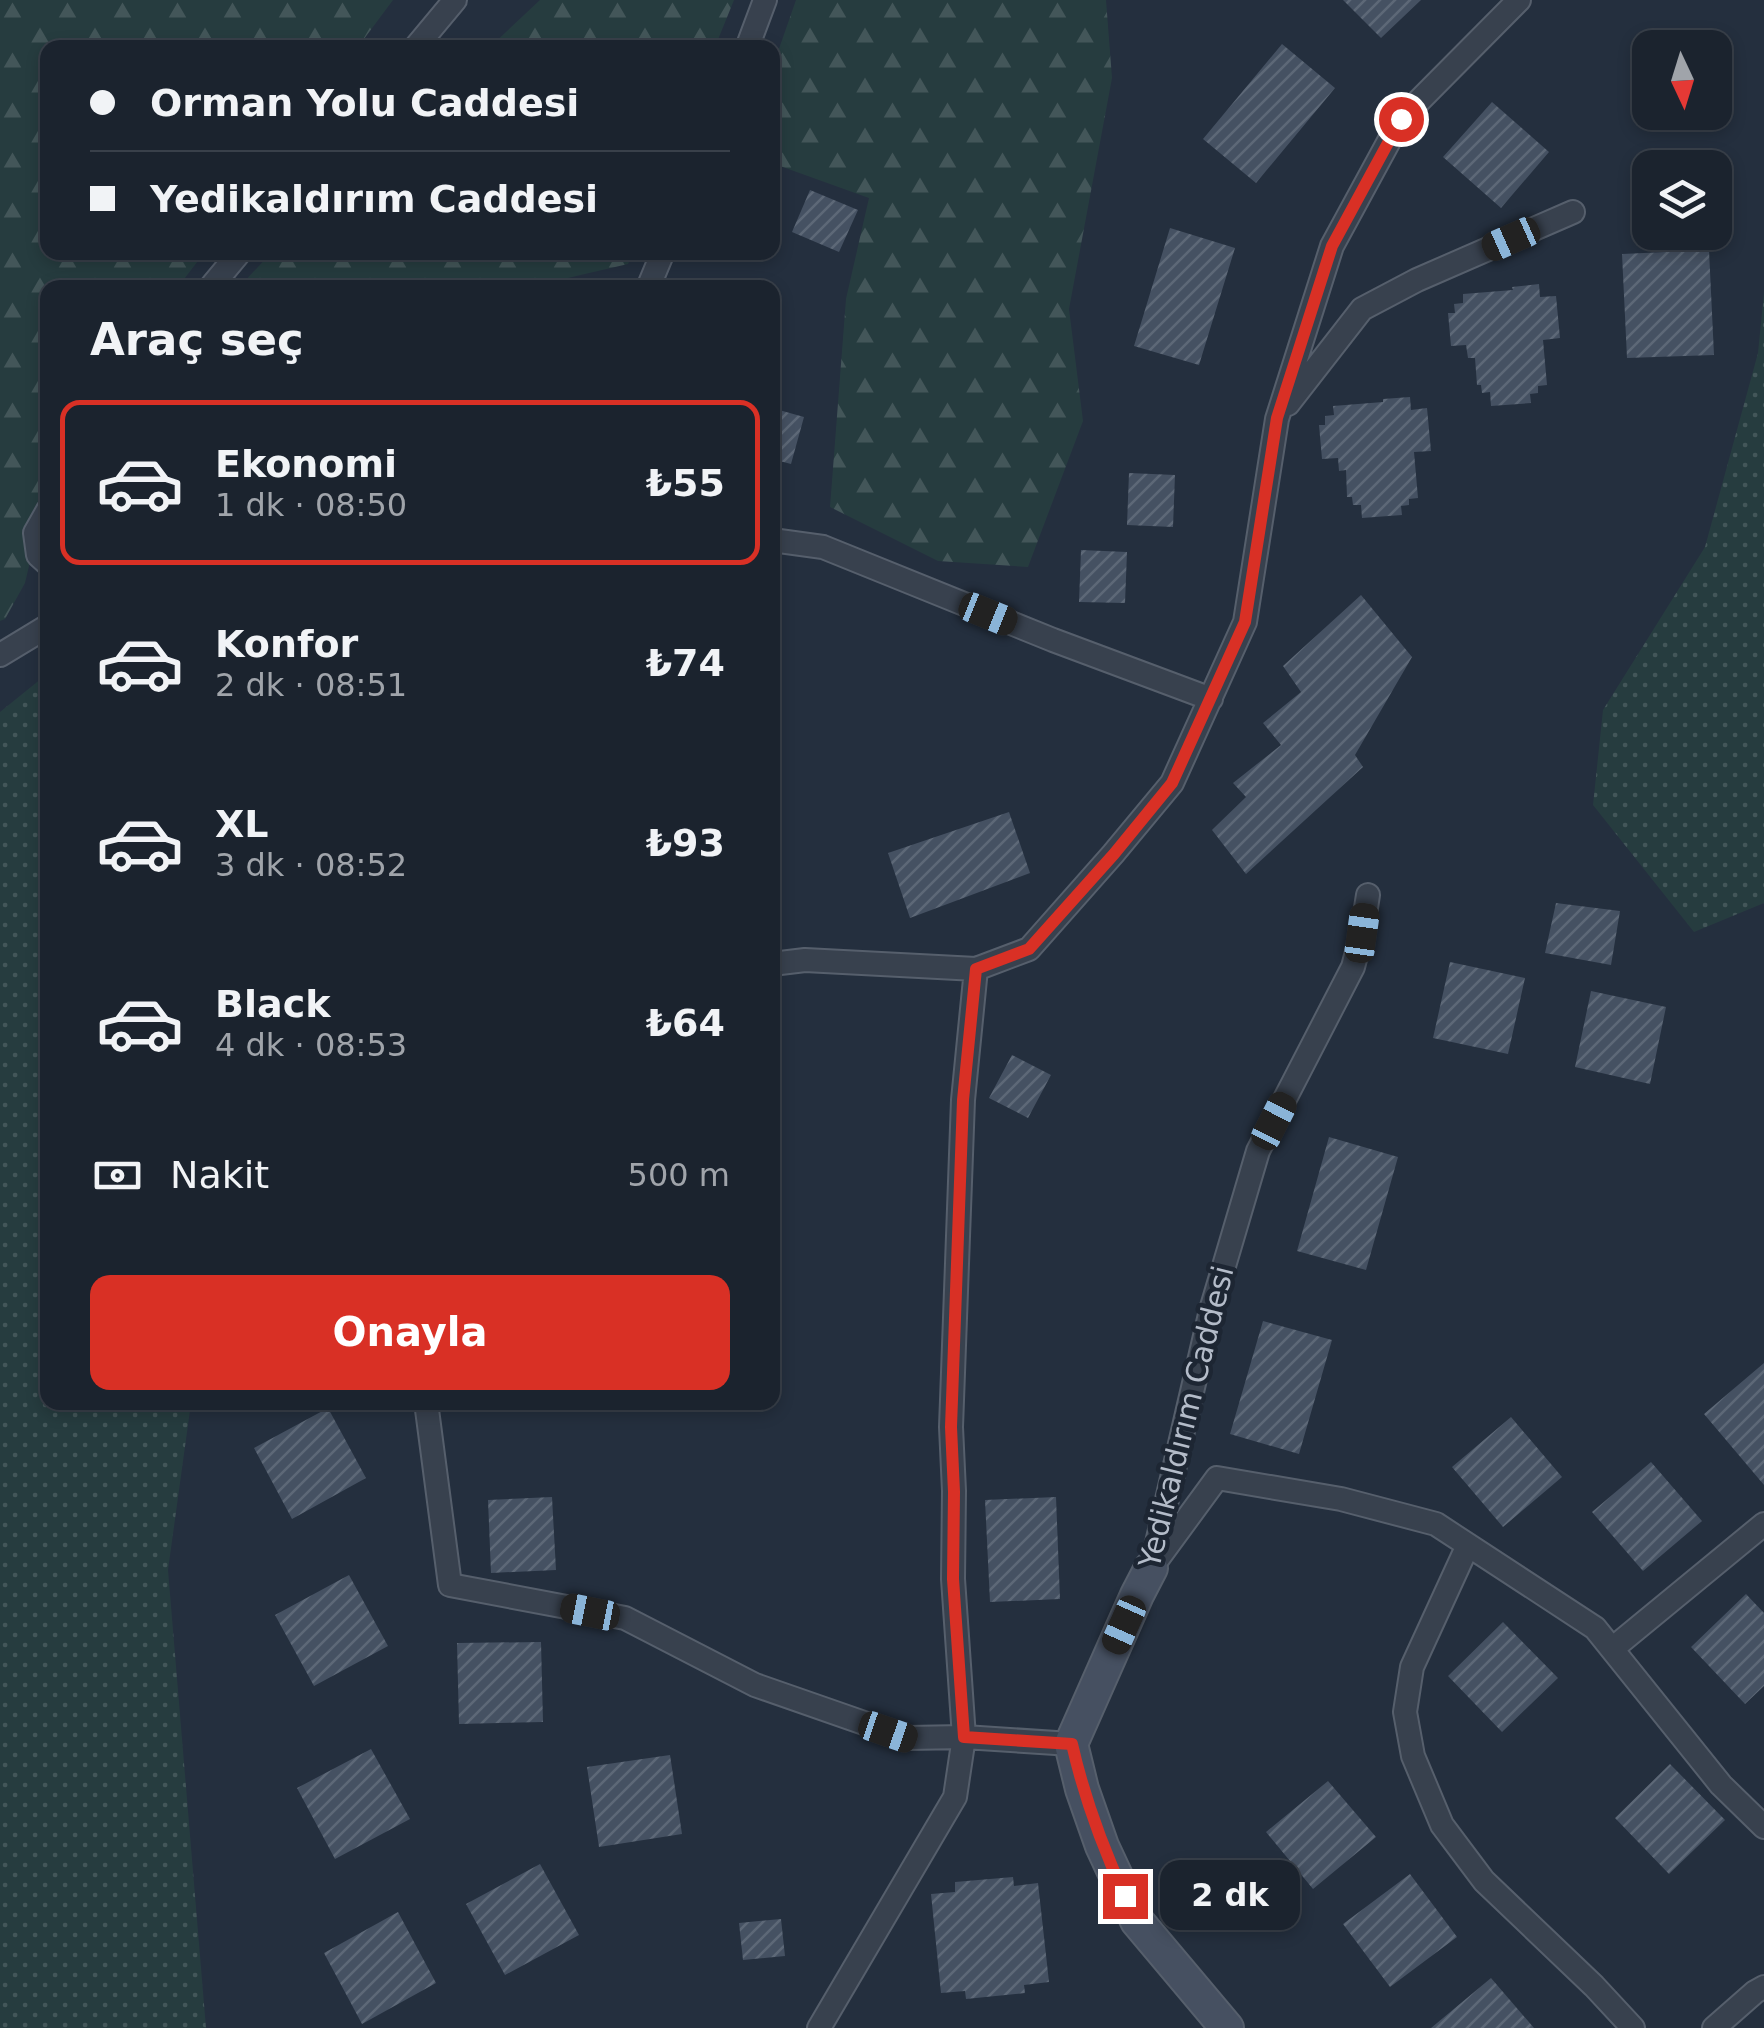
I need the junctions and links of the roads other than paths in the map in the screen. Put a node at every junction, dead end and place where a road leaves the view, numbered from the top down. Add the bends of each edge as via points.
1 (456, 0) edge
2 (766, 0) edge
3 (1518, 0) edge
4 (422, 40) edge
5 (750, 40) edge
6 (1573, 212) dead end
7 (233, 260) edge
8 (217, 280) edge
9 (1277, 418) junction
10 (40, 524) edge
11 (780, 541) edge
12 (40, 557) edge
13 (40, 631) edge
14 (0, 655) edge
15 (1211, 699) junction
16 (1368, 895) dead end
17 (780, 963) edge
18 (976, 969) junction
19 (427, 1410) edge
20 (1764, 1524) edge
21 (1468, 1545) junction
22 (1151, 1568) junction
23 (1612, 1649) junction
24 (964, 1737) junction
25 (1072, 1744) junction
26 (1764, 1827) edge
27 (1764, 1987) edge
28 (819, 2028) edge
29 (1227, 2028) edge
30 (1633, 2028) edge
31 (1714, 2028) edge

1 - 4 street
2 - 5 street
3 - 9 street via 1401,119 1332,246
6 - 9 street via 1362,309
7 - 8 street
9 - 15 street via 1245,622
10 - 12 street via 35,533
11 - 15 street via 824,547
13 - 14 street
15 - 18 street via 1172,783 1114,854 1029,949
16 - 22 street, Yedikaldırım Caddesi via 1353,967 1258,1151 1210,1310
17 - 18 street
18 - 24 street via 963,1100 951,1427
19 - 24 street via 450,1585 625,1618 754,1685 907,1738
20 - 23 street
21 - 22 street via 1436,1524 1218,1478
21 - 23 street via 1595,1628
21 - 30 street via 1412,1667 1405,1712 1413,1756 1442,1824 1484,1881
22 - 25 street, Yedikaldırım Caddesi
23 - 26 street via 1722,1786
24 - 25 street
24 - 28 street via 956,1797
25 - 29 street via 1102,1846 1137,1920
27 - 31 street

